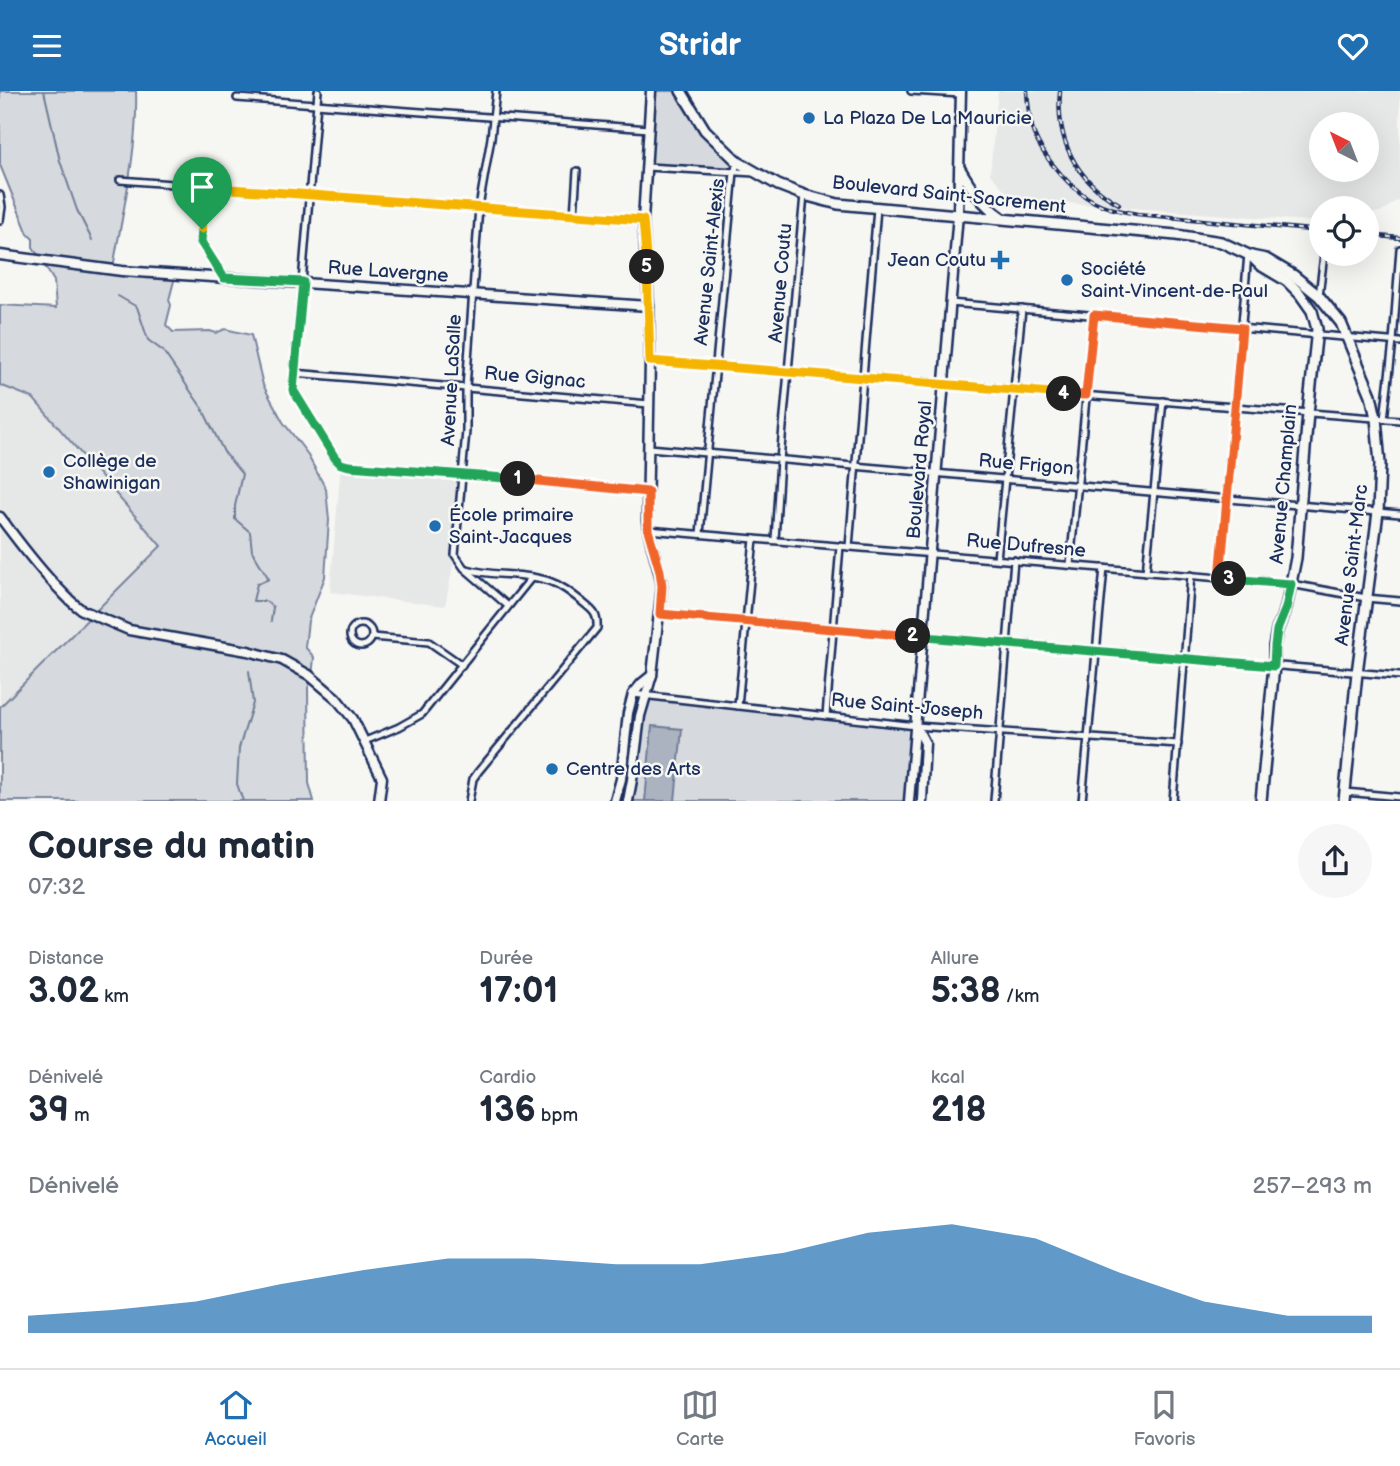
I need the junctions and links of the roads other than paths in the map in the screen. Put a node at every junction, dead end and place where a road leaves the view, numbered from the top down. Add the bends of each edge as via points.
1 (318, 91) edge
2 (496, 91) edge
3 (652, 91) edge
4 (681, 91) edge
5 (911, 91) edge
6 (961, 93) edge
7 (237, 98) dead end
8 (317, 104) junction
9 (493, 117) junction
10 (650, 129) junction
11 (738, 162) junction
12 (646, 167) junction
13 (960, 169) junction
14 (577, 171) dead end
15 (734, 172) junction
16 (758, 173) junction
17 (120, 180) dead end
18 (205, 187) junction
19 (0, 195) edge
20 (310, 195) junction
21 (804, 195) junction
22 (479, 207) junction
23 (877, 207) junction
24 (958, 214) junction
25 (574, 215) junction
26 (1002, 218) junction
27 (0, 220) edge
28 (643, 220) junction
29 (1400, 249) edge
30 (0, 255) edge
31 (1250, 255) junction
32 (1323, 266) edge
33 (224, 278) junction
34 (303, 282) junction
35 (473, 294) junction
36 (1319, 296) junction
37 (950, 303) junction
38 (649, 306) junction
39 (1021, 309) junction
40 (1094, 315) junction
41 (1242, 328) junction
42 (1315, 335) junction
43 (1347, 338) junction
44 (1396, 342) edge
45 (650, 361) junction
46 (716, 366) junction
47 (788, 372) junction
48 (294, 373) junction
49 (863, 378) junction
50 (943, 384) junction
51 (466, 388) junction
52 (1013, 390) junction
53 (1086, 395) junction
54 (1163, 401) junction
55 (649, 404) junction
56 (1235, 407) junction
57 (1308, 413) junction
58 (1380, 419) junction
59 (1400, 420) edge
60 (649, 448) junction
61 (707, 453) junction
62 (780, 460) junction
63 (856, 466) junction
64 (936, 473) junction
65 (463, 474) junction
66 (1004, 479) junction
67 (1079, 486) junction
68 (648, 492) junction
69 (1154, 492) junction
70 (1227, 499) junction
71 (1301, 505) junction
72 (1378, 512) junction
73 (1400, 514) edge
74 (0, 517) edge
75 (648, 530) junction
76 (700, 534) junction
77 (754, 538) junction
78 (775, 540) junction
79 (840, 546) junction
80 (849, 547) junction
81 (929, 553) junction
82 (997, 559) junction
83 (1014, 561) junction
84 (1070, 565) junction
85 (464, 568) junction
86 (1104, 568) junction
87 (1146, 572) junction
88 (1191, 575) junction
89 (533, 577) junction
90 (1220, 578) junction
91 (1291, 584) junction
92 (1366, 598) junction
93 (1400, 601) edge
94 (508, 606) junction
95 (660, 614) junction
96 (746, 622) junction
97 (833, 629) junction
98 (923, 636) junction
99 (372, 637) junction
100 (1007, 643) junction
101 (1097, 651) junction
102 (1184, 658) junction
103 (462, 665) junction
104 (1274, 666) junction
105 (1357, 673) junction
106 (652, 675) junction
107 (1400, 676) edge
108 (633, 695) junction
109 (645, 696) junction
110 (738, 706) junction
111 (826, 716) junction
112 (916, 726) junction
113 (1000, 731) junction
114 (1088, 737) junction
115 (365, 741) junction
116 (1178, 744) junction
117 (1345, 797) edge
118 (1400, 797) edge
119 (379, 801) edge
120 (469, 801) edge
121 (615, 801) edge
122 (628, 801) edge
123 (909, 801) edge
124 (922, 801) edge
125 (994, 801) edge
126 (1082, 801) edge
127 (1173, 801) edge
128 (1261, 801) edge

1 - 8 street
2 - 9 street, Avenue LaSalle
3 - 10 street
4 - 11 main road, Boulevard Saint-Sacrement via 705,130
5 - 6 street
6 - 13 street, Boulevard Royal
7 - 8 street
8 - 9 street
8 - 20 street
9 - 10 street
9 - 22 street, Avenue LaSalle
10 - 12 street
11 - 15 street, Avenue Saint-Alexis
11 - 16 main road, Boulevard Saint-Sacrement
12 - 15 street
12 - 28 street
13 - 24 street, Boulevard Royal
13 - 26 main road via 983,203
14 - 25 street
15 - 16 street
15 - 46 street, Avenue Saint-Alexis
16 - 21 main road, Boulevard Saint-Sacrement
17 - 18 street
18 - 20 street
18 - 33 street via 201,242
19 - 27 street
20 - 22 street
20 - 34 street
21 - 23 main road, Boulevard Saint-Sacrement
21 - 47 street, Avenue Coutu
22 - 25 street
22 - 35 street, Avenue LaSalle
23 - 24 main road, Boulevard Saint-Sacrement
23 - 49 street
24 - 26 main road, Boulevard Saint-Sacrement
24 - 37 street, Boulevard Royal
25 - 28 street
26 - 31 main road, Boulevard Saint-Sacrement via 1190,236 1221,242
28 - 38 street
29 - 44 street, Avenue Saint-Marc
30 - 33 street, Rue Lavergne
31 - 36 main road, Boulevard Saint-Sacrement via 1293,275
31 - 41 street
31 - 42 main road, Boulevard Saint-Sacrement via 1300,294 1312,311
32 - 36 street
33 - 34 street, Rue Lavergne
34 - 35 street, Rue Lavergne
34 - 48 street
35 - 38 street, Rue Lavergne
35 - 51 street, Avenue LaSalle
36 - 43 main road, Boulevard Saint-Sacrement via 1342,323
37 - 39 street
37 - 50 street, Boulevard Royal
38 - 45 street
39 - 40 street
39 - 52 street
40 - 41 street
40 - 53 street
41 - 42 street
41 - 56 street
42 - 43 street
42 - 57 main road, Avenue Champlain
43 - 44 street
43 - 58 main road, Avenue Saint-Marc
44 - 58 street, Avenue Saint-Marc
45 - 46 street
45 - 55 street
46 - 47 street
46 - 61 street, Avenue Saint-Alexis
47 - 49 street
47 - 62 street, Avenue Coutu
48 - 51 street, Rue Gignac
48 - 65 street via 293,390 341,464
49 - 50 street
49 - 63 street
50 - 52 street
50 - 64 street, Boulevard Royal
51 - 55 street, Rue Gignac
51 - 65 street, Avenue LaSalle
52 - 53 street
52 - 66 street
53 - 54 street
53 - 67 street
54 - 56 street
54 - 69 street
55 - 60 street
56 - 57 street
56 - 70 street
57 - 58 street
57 - 71 main road, Avenue Champlain
58 - 59 street
58 - 72 main road, Avenue Saint-Marc
60 - 61 street, Rue Frigon
60 - 68 street
61 - 62 street, Rue Frigon
61 - 76 street, Avenue Saint-Alexis
62 - 63 street, Rue Frigon
62 - 78 street, Avenue Coutu
63 - 64 street, Rue Frigon
63 - 80 street
64 - 66 street, Rue Frigon
64 - 81 street, Boulevard Royal
65 - 68 street
65 - 85 street, Avenue LaSalle via 455,555
66 - 67 street, Rue Frigon
66 - 82 street
67 - 69 street, Rue Frigon
67 - 84 street
68 - 75 street
69 - 70 street, Rue Frigon
69 - 87 street
70 - 71 street, Rue Frigon
70 - 90 street
71 - 72 street, Rue Frigon
71 - 91 main road, Avenue Champlain
72 - 73 street, Rue Frigon
72 - 92 main road, Avenue Saint-Marc
74 - 115 street via 77,607 129,630 282,660 336,698
75 - 76 street, Rue Dufresne
75 - 95 street via 660,571
76 - 77 street, Rue Dufresne
77 - 78 street, Rue Dufresne
77 - 96 street
78 - 79 street, Rue Dufresne
79 - 80 street, Rue Dufresne
79 - 97 street
80 - 81 street, Rue Dufresne
81 - 82 street, Rue Dufresne
81 - 98 street, Boulevard Royal
82 - 83 street, Rue Dufresne
83 - 84 street, Rue Dufresne
83 - 100 street
84 - 86 street, Rue Dufresne
85 - 89 street
85 - 94 street
86 - 87 street, Rue Dufresne
86 - 101 street
87 - 88 street, Rue Dufresne
88 - 90 street, Rue Dufresne
88 - 102 street
89 - 94 street
89 - 120 street via 566,589 596,613 597,628 478,772
90 - 91 street, Rue Dufresne
91 - 92 street, Rue Dufresne
91 - 104 main road, Avenue Champlain via 1277,630
92 - 93 street, Rue Dufresne
92 - 105 main road, Avenue Saint-Marc
94 - 103 street
95 - 96 street
95 - 106 street
96 - 97 street
96 - 110 street
97 - 98 street
97 - 111 street
98 - 100 street
98 - 112 street, Boulevard Royal
99 - 99 street via 362,646 350,635 362,625
99 - 103 street via 429,642
100 - 101 street
100 - 113 street
101 - 102 street
101 - 114 street
102 - 104 street
102 - 116 street
103 - 115 street via 422,714
104 - 105 street
104 - 128 main road, Avenue Champlain
105 - 107 street
105 - 117 main road, Avenue Saint-Marc
106 - 108 street
106 - 109 street
108 - 109 street, Rue Saint-Joseph
108 - 121 street
109 - 110 street, Rue Saint-Joseph
109 - 122 street
110 - 111 street, Rue Saint-Joseph
111 - 112 street, Rue Saint-Joseph
112 - 113 street, Rue Saint-Joseph
112 - 123 street, Boulevard Royal
112 - 124 street, Boulevard Royal via 925,743
113 - 114 street, Rue Saint-Joseph
113 - 125 street
114 - 116 street, Rue Saint-Joseph
114 - 126 street
115 - 119 street via 382,778
116 - 127 street
117 - 118 street

